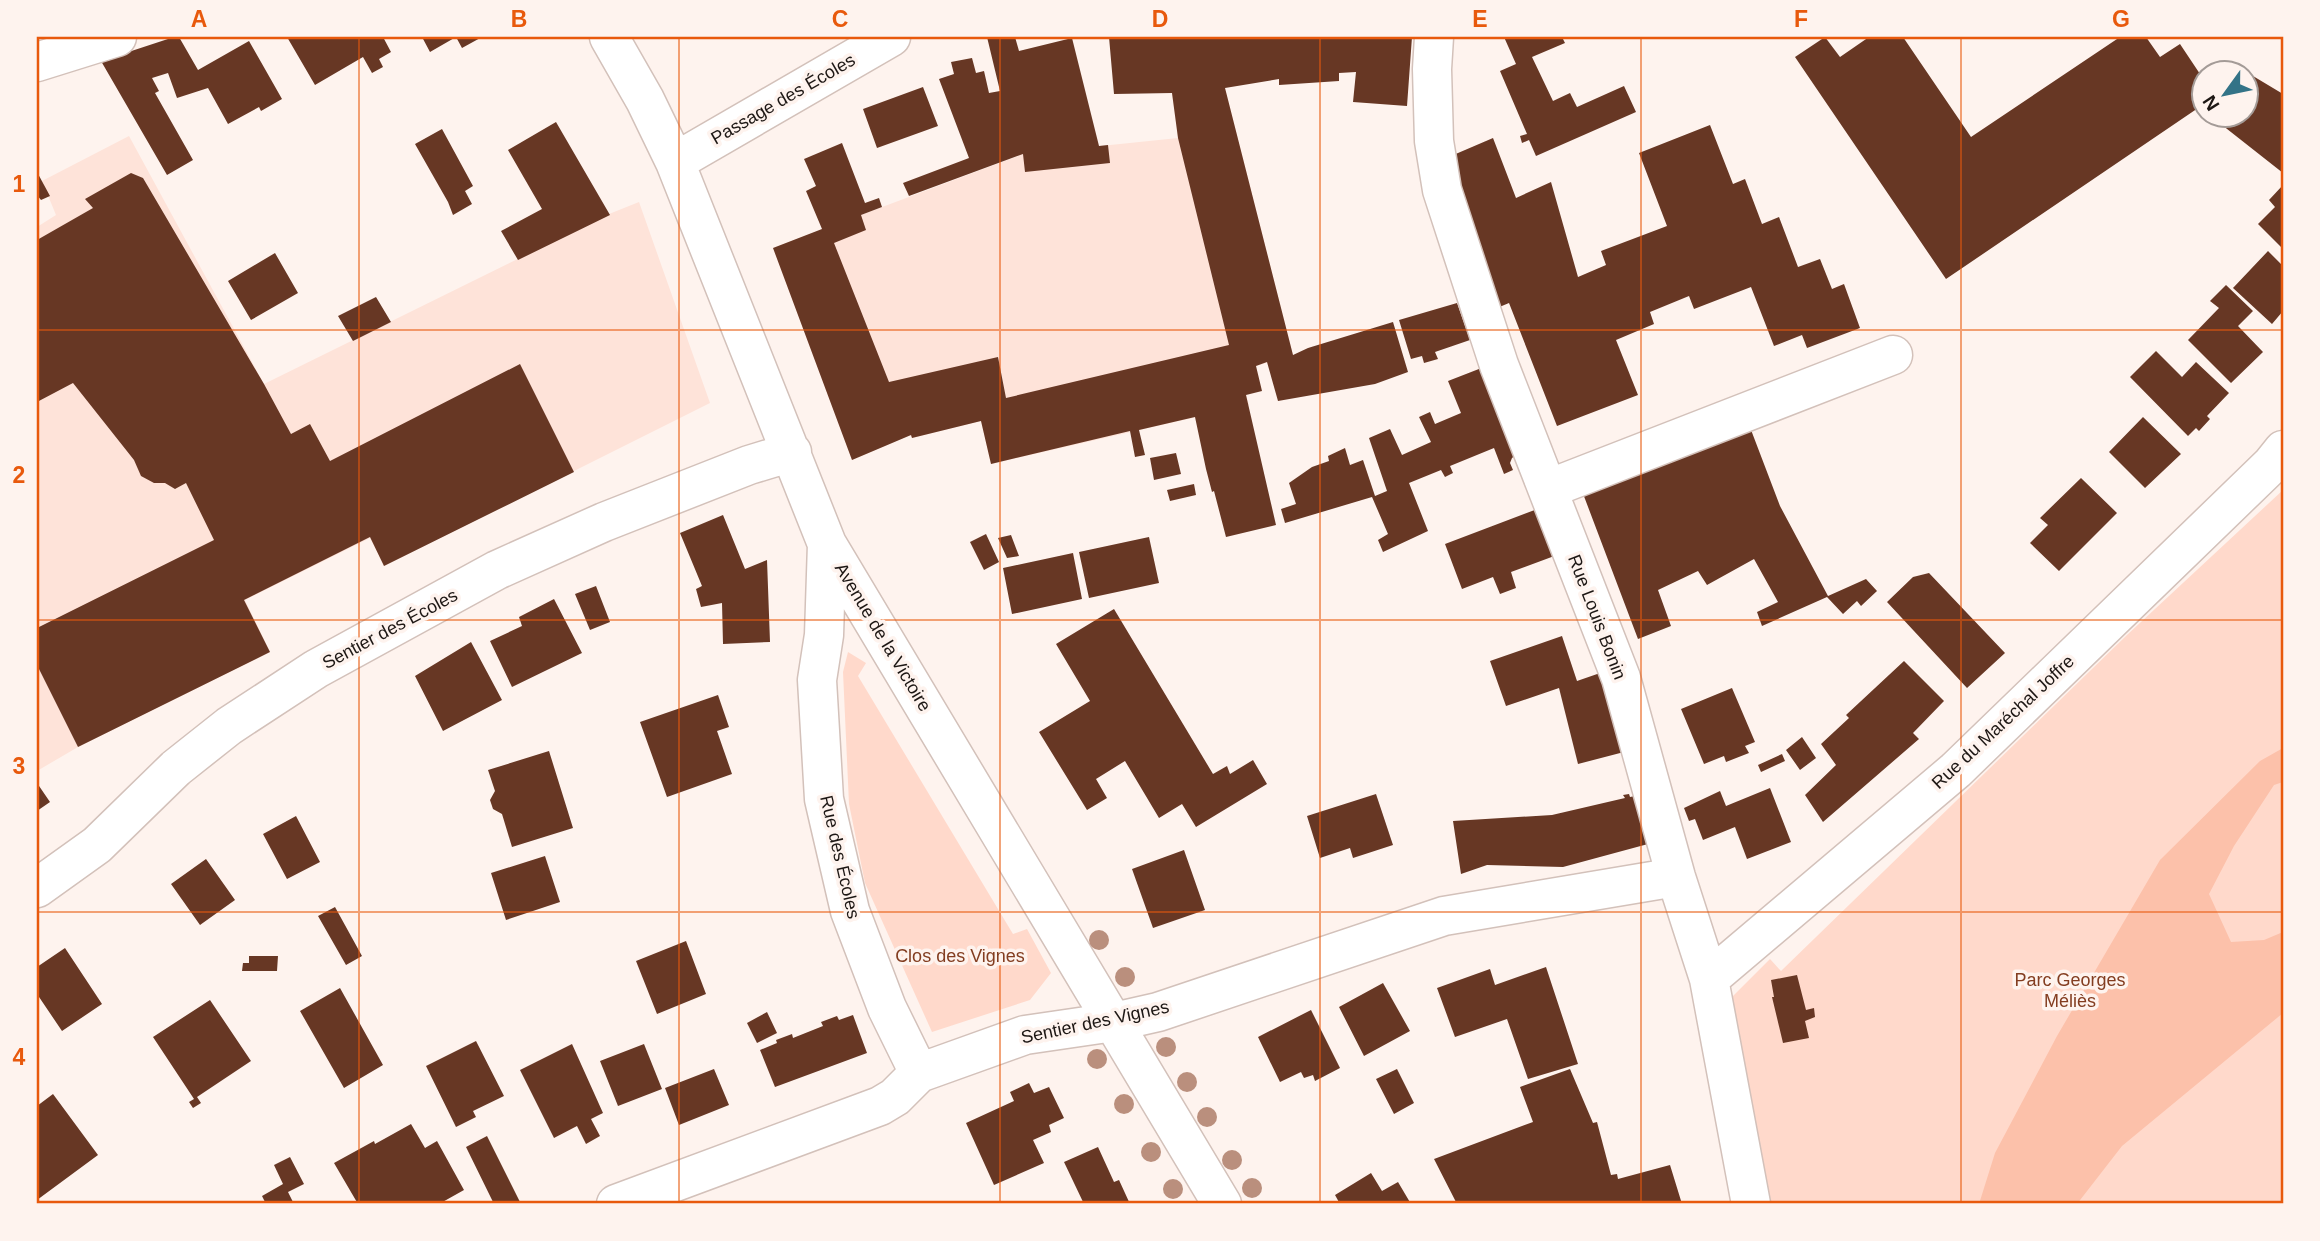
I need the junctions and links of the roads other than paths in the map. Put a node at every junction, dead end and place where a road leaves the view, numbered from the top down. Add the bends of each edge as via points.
1 (117, 37) edge
2 (609, 37) edge
3 (891, 37) edge
4 (1434, 37) edge
5 (37, 62) edge
6 (675, 162) junction
7 (1894, 355) dead end
8 (2283, 450) edge
9 (792, 452) junction
10 (1548, 489) junction
11 (827, 544) junction
12 (1676, 877) junction
13 (37, 888) edge
14 (1709, 979) junction
15 (1114, 1022) junction
16 (919, 1073) junction
17 (678, 1193) edge
18 (616, 1204) edge
19 (1222, 1204) edge
20 (1751, 1204) edge

1 - 5 street
2 - 6 street, Avenue de la Victoire
3 - 6 street, Passage des Écoles
4 - 10 street, Rue Louis Bonin via 1434,141 1441,190 1499,365
6 - 9 street, Avenue de la Victoire
7 - 10 street
8 - 14 street, Rue du Maréchal Joffre via 1956,769
9 - 11 street, Avenue de la Victoire
9 - 13 street, Sentier des Écoles via 592,527 497,570 316,668 229,726 176,768 97,845
10 - 12 street, Rue Louis Bonin via 1621,678
11 - 15 street, Avenue de la Victoire
11 - 16 street, Rue des Écoles via 824,635 817,680 824,799 850,911 887,1008
12 - 14 street, Rue Louis Bonin
12 - 15 street, Sentier des Vignes via 1444,916 1158,1012
14 - 20 street, Rue Louis Bonin
15 - 16 street, Sentier des Vignes via 1025,1035
15 - 19 street, Avenue de la Victoire
16 - 17 street, Sentier des Vignes via 880,1106
17 - 18 street, Sentier des Vignes

